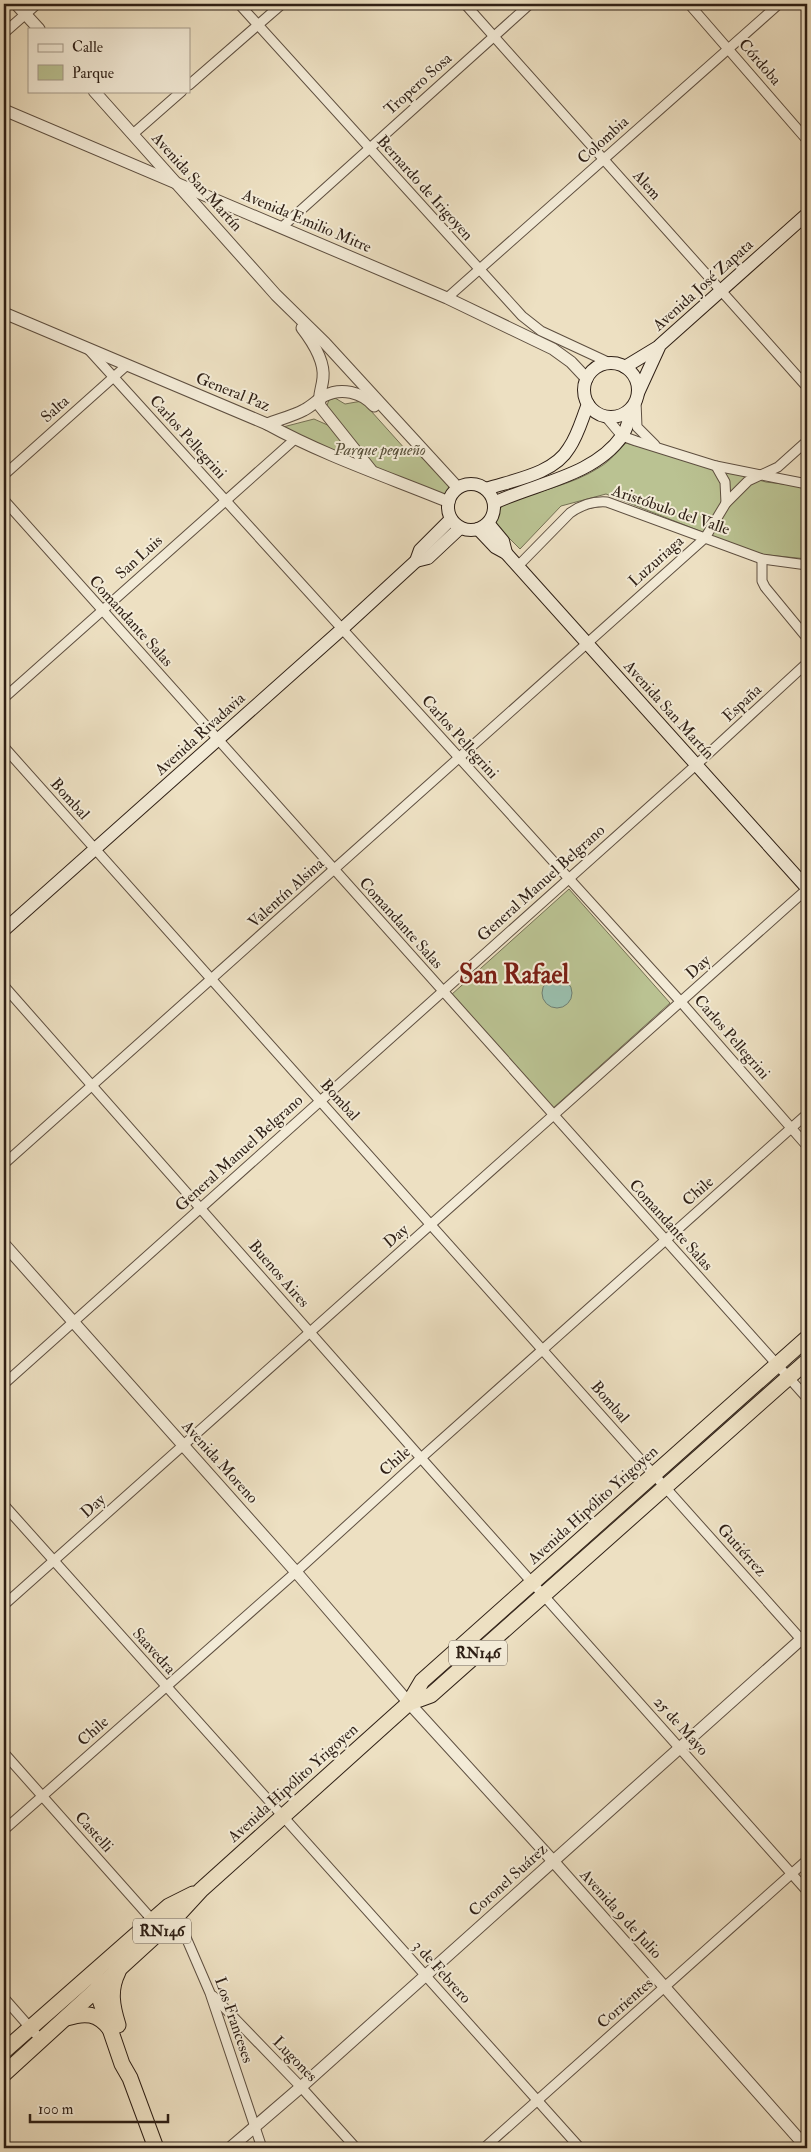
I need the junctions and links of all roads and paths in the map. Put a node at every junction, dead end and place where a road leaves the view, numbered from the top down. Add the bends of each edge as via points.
1 (16, 4) edge
2 (37, 4) edge
3 (239, 4) edge
4 (282, 4) edge
5 (465, 4) edge
6 (530, 4) edge
7 (689, 4) edge
8 (779, 4) edge
9 (25, 14) junction
10 (258, 25) junction
11 (37, 28) edge
12 (4, 33) edge
13 (494, 36) junction
14 (728, 49) junction
15 (190, 85) edge
16 (95, 92) edge
17 (181, 92) edge
18 (4, 110) edge
19 (133, 134) junction
20 (807, 140) edge
21 (369, 148) junction
22 (604, 160) junction
23 (177, 184) junction
24 (807, 214) edge
25 (281, 228) junction
26 (479, 271) junction
27 (722, 291) junction
28 (276, 294) junction
29 (447, 298) junction
30 (4, 313) edge
31 (660, 345) junction
32 (89, 350) junction
33 (610, 363) junction
34 (126, 366) junction
35 (624, 367) junction
36 (114, 377) junction
37 (587, 379) junction
38 (807, 387) edge
39 (319, 399) junction
40 (635, 401) junction
41 (588, 404) junction
42 (606, 417) junction
43 (267, 424) junction
44 (622, 436) junction
45 (294, 439) junction
46 (807, 440) edge
47 (419, 446) junction
48 (659, 448) junction
49 (716, 466) junction
50 (371, 471) junction
51 (4, 475) edge
52 (761, 476) junction
53 (807, 484) edge
54 (458, 488) junction
55 (486, 489) junction
56 (225, 499) junction
57 (4, 500) edge
58 (449, 502) junction
59 (494, 503) junction
60 (726, 503) junction
61 (456, 523) junction
62 (483, 526) junction
63 (704, 538) junction
64 (762, 559) junction
65 (807, 565) edge
66 (518, 566) junction
67 (102, 611) junction
68 (342, 629) junction
69 (807, 638) edge
70 (587, 644) junction
71 (807, 664) edge
72 (4, 698) edge
73 (218, 740) junction
74 (4, 747) edge
75 (459, 758) junction
76 (696, 765) junction
77 (95, 849) junction
78 (334, 870) junction
79 (569, 879) junction
80 (807, 889) edge
81 (4, 930) edge
82 (211, 979) junction
83 (4, 986) edge
84 (443, 992) junction
85 (681, 1002) junction
86 (91, 1084) junction
87 (320, 1101) junction
88 (807, 1114) edge
89 (554, 1116) junction
90 (792, 1128) junction
91 (807, 1146) edge
92 (4, 1164) edge
93 (201, 1208) junction
94 (431, 1225) junction
95 (665, 1240) junction
96 (4, 1244) edge
97 (73, 1322) junction
98 (310, 1332) junction
99 (807, 1338) edge
100 (544, 1350) junction
101 (807, 1361) edge
102 (777, 1365) junction
103 (788, 1378) junction
104 (4, 1384) edge
105 (807, 1398) edge
106 (184, 1445) junction
107 (421, 1458) junction
108 (654, 1474) junction
109 (665, 1487) junction
110 (4, 1506) edge
111 (54, 1561) junction
112 (296, 1572) junction
113 (532, 1583) junction
114 (544, 1595) junction
115 (4, 1606) edge
116 (805, 1640) edge
117 (166, 1686) junction
118 (409, 1703) junction
119 (680, 1747) junction
120 (4, 1753) edge
121 (42, 1796) junction
122 (282, 1816) junction
123 (4, 1830) edge
124 (807, 1860) edge
125 (553, 1861) junction
126 (792, 1873) junction
127 (807, 1891) edge
128 (174, 1911) junction
129 (157, 1925) junction
130 (133, 1937) junction
131 (119, 1968) junction
132 (425, 1976) junction
133 (666, 1988) junction
134 (96, 1991) junction
135 (210, 1993) junction
136 (4, 1998) edge
137 (59, 2013) junction
138 (113, 2024) junction
139 (30, 2028) junction
140 (41, 2040) junction
141 (4, 2051) edge
142 (4, 2074) edge
143 (301, 2087) junction
144 (537, 2100) junction
145 (255, 2127) junction
146 (156, 2148) edge
147 (230, 2148) edge
148 (262, 2148) edge
149 (356, 2148) edge
150 (484, 2148) edge
151 (580, 2148) edge
152 (807, 2148) edge

1 - 9 street
2 - 9 street
3 - 10 street, Bernardo de Irigoyen
4 - 10 street
5 - 13 street, Alem
6 - 13 street, Tropero Sosa
7 - 14 street, Córdoba
8 - 14 street, Colombia
9 - 11 street
9 - 12 street
10 - 15 street
10 - 21 street, Bernardo de Irigoyen
13 - 21 street, Tropero Sosa
13 - 22 street, Alem
14 - 20 street, Córdoba
14 - 22 street, Colombia
16 - 19 street, Avenida San Martín
17 - 19 street
18 - 23 street, Avenida Emilio Mitre
19 - 23 street, Avenida San Martín
21 - 25 street, Tropero Sosa
21 - 26 street, Bernardo de Irigoyen
22 - 26 street, Colombia
22 - 27 street, Alem
23 - 25 street, Avenida Emilio Mitre
23 - 28 street, Avenida San Martín
24 - 27 main road, Avenida José Zapata
25 - 29 street, Avenida Emilio Mitre
26 - 29 street, Colombia
26 - 33 street, Bernardo de Irigoyen via 531,324
27 - 31 main road, Avenida José Zapata
27 - 38 street, Alem
28 - 39 street, Avenida San Martín via 308,336 322,365
28 - 47 street, Avenida San Martín
29 - 37 street, Avenida Emilio Mitre via 553,349
30 - 32 street, General Paz
31 - 35 main road
31 - 40 main road, Avenida José Zapata
32 - 34 street, General Paz
32 - 36 street, Carlos Pellegrini
33 - 35 main road
33 - 37 main road via 596,368
34 - 36 street, Salta
34 - 43 street, General Paz
35 - 40 main road via 635,378
36 - 51 street, Salta
36 - 56 street, Carlos Pellegrini
37 - 41 main road via 585,396
39 - 43 street via 305,410
39 - 47 street via 334,393 359,394 367,398 404,440
39 - 50 street via 324,412
40 - 42 main road via 620,416
40 - 44 main road, Avenida José Zapata
40 - 48 street via 640,433
41 - 42 main road
41 - 55 main road via 569,448 560,458 532,474
42 - 44 street
43 - 45 street, General Paz
44 - 48 street
44 - 59 main road, Avenida José Zapata via 610,449 581,469
45 - 50 street, General Paz
45 - 56 street, San Luis
46 - 52 street, Luzuriaga via 778,467
47 - 54 street, Avenida San Martín
48 - 49 street
49 - 52 street
49 - 60 street via 725,482
50 - 58 street, General Paz
52 - 53 street
52 - 60 street, Luzuriaga via 748,481
54 - 55 main road via 472,484
54 - 58 main road
55 - 59 main road
56 - 67 street, San Luis
56 - 68 street, Carlos Pellegrini
57 - 67 street, Comandante Salas
58 - 61 main road
59 - 62 main road via 492,517
60 - 63 street, Luzuriaga
61 - 62 main road via 466,530
61 - 68 main road, Avenida Rivadavia via 428,558 416,560
62 - 66 main road, Avenida San Martín via 495,547
63 - 64 street, Aristóbulo del Valle
63 - 66 street, Aristóbulo del Valle via 607,502 596,501 570,513
63 - 70 street, Luzuriaga
64 - 65 street, Aristóbulo del Valle
64 - 69 street via 765,587
66 - 70 main road, Avenida San Martín
67 - 72 street, San Luis
67 - 73 street, Comandante Salas
68 - 73 main road, Avenida Rivadavia
68 - 75 street, Carlos Pellegrini
70 - 75 street, Valentín Alsina
70 - 76 main road, Avenida San Martín
71 - 76 street, España
73 - 77 main road, Avenida Rivadavia
73 - 78 street, Comandante Salas
74 - 77 street, Bombal
75 - 78 street, Valentín Alsina
75 - 79 street, Carlos Pellegrini
76 - 79 street, General Manuel Belgrano
76 - 80 main road, Avenida San Martín
77 - 81 main road, Avenida Rivadavia
77 - 82 street, Bombal
78 - 82 street, Valentín Alsina
78 - 84 street, Comandante Salas
79 - 84 street, General Manuel Belgrano
79 - 85 street, Carlos Pellegrini
80 - 85 street, Day
82 - 86 street, Valentín Alsina
82 - 87 street, Bombal
83 - 86 street, Buenos Aires
84 - 87 street, General Manuel Belgrano
84 - 89 street, Comandante Salas
85 - 89 street, Day
85 - 90 street, Carlos Pellegrini
86 - 92 street, Valentín Alsina
86 - 93 street, Buenos Aires
87 - 93 street, General Manuel Belgrano
87 - 94 street, Bombal
88 - 90 street, Chile
89 - 94 street, Day
89 - 95 street, Comandante Salas
90 - 91 street, Carlos Pellegrini
90 - 95 street, Chile
93 - 97 street, General Manuel Belgrano
93 - 98 street, Buenos Aires
94 - 98 street, Day
94 - 100 street, Bombal
95 - 100 street, Chile
95 - 102 street, Comandante Salas
96 - 97 street, Avenida Moreno
97 - 104 street, General Manuel Belgrano
97 - 106 street, Avenida Moreno
98 - 106 street, Day
98 - 107 street, Buenos Aires
99 - 102 highway, Avenida Hipólito Yrigoyen / RN146
100 - 107 street, Chile
100 - 108 street, Bombal
101 - 103 highway, Avenida Hipólito Yrigoyen / RN146
102 - 103 street, Comandante Salas
102 - 108 highway, Avenida Hipólito Yrigoyen / RN146
103 - 105 street, Comandante Salas
103 - 109 highway, Avenida Hipólito Yrigoyen / RN146
106 - 111 street, Day
106 - 112 street, Avenida Moreno
107 - 112 street, Chile
107 - 113 street, Buenos Aires
108 - 109 street, Gutiérrez
108 - 113 highway, Avenida Hipólito Yrigoyen / RN146
109 - 114 highway, Avenida Hipólito Yrigoyen / RN146
109 - 116 street, Gutiérrez
110 - 111 street, Saavedra
111 - 115 street, Day
111 - 117 street, Saavedra
112 - 117 street, Chile
112 - 118 street, Avenida Moreno
113 - 114 street, 25 de Mayo
113 - 118 highway, Avenida Hipólito Yrigoyen / RN146 via 422,1681
114 - 118 highway, Avenida Hipólito Yrigoyen / RN146 via 431,1695
114 - 119 street, 25 de Mayo
116 - 119 street, Coronel Suárez
117 - 121 street, Chile
117 - 122 street, Saavedra
118 - 122 highway, Avenida Hipólito Yrigoyen / RN146
118 - 125 street, Avenida 9 de Julio
119 - 125 street, Coronel Suárez
119 - 126 street, 25 de Mayo
120 - 121 street, Castelli
121 - 123 street, Chile
121 - 129 street, Castelli
122 - 128 highway, Avenida Hipólito Yrigoyen / RN146
122 - 132 street, 3 de Febrero
124 - 126 street, Corrientes
125 - 132 street, Coronel Suárez
125 - 133 street, Avenida 9 de Julio
126 - 127 street, 25 de Mayo
126 - 133 street, Corrientes
128 - 129 highway, Avenida Hipólito Yrigoyen / RN146
128 - 135 street, Los Franceses
129 - 130 highway, Avenida Hipólito Yrigoyen / RN146
129 - 131 highway, Avenida Hipólito Yrigoyen / RN146
130 - 134 highway, Avenida Hipólito Yrigoyen via 104,1969
130 - 137 highway, Avenida Hipólito Yrigoyen / RN146
131 - 134 highway, Avenida Hipólito Yrigoyen
131 - 138 highway via 111,1997
132 - 143 street, Coronel Suárez
132 - 144 street, 3 de Febrero
133 - 144 street, Corrientes
133 - 152 street, Avenida 9 de Julio
134 - 137 highway, Avenida Hipólito Yrigoyen
134 - 138 highway via 106,1999
135 - 143 street, Lugones
135 - 145 street, Los Franceses
136 - 139 street
137 - 138 highway via 89,2014
137 - 139 highway, Avenida Hipólito Yrigoyen
137 - 140 highway, Avenida Hipólito Yrigoyen
138 - 146 highway via 128,2059 130,2078
139 - 140 street
139 - 141 highway, Avenida Hipólito Yrigoyen
140 - 142 highway, Avenida Hipólito Yrigoyen
143 - 145 street, Coronel Suárez
143 - 149 street, Lugones
144 - 150 street, Corrientes
144 - 151 street, 3 de Febrero
145 - 147 street, Coronel Suárez
145 - 148 street, Los Franceses

